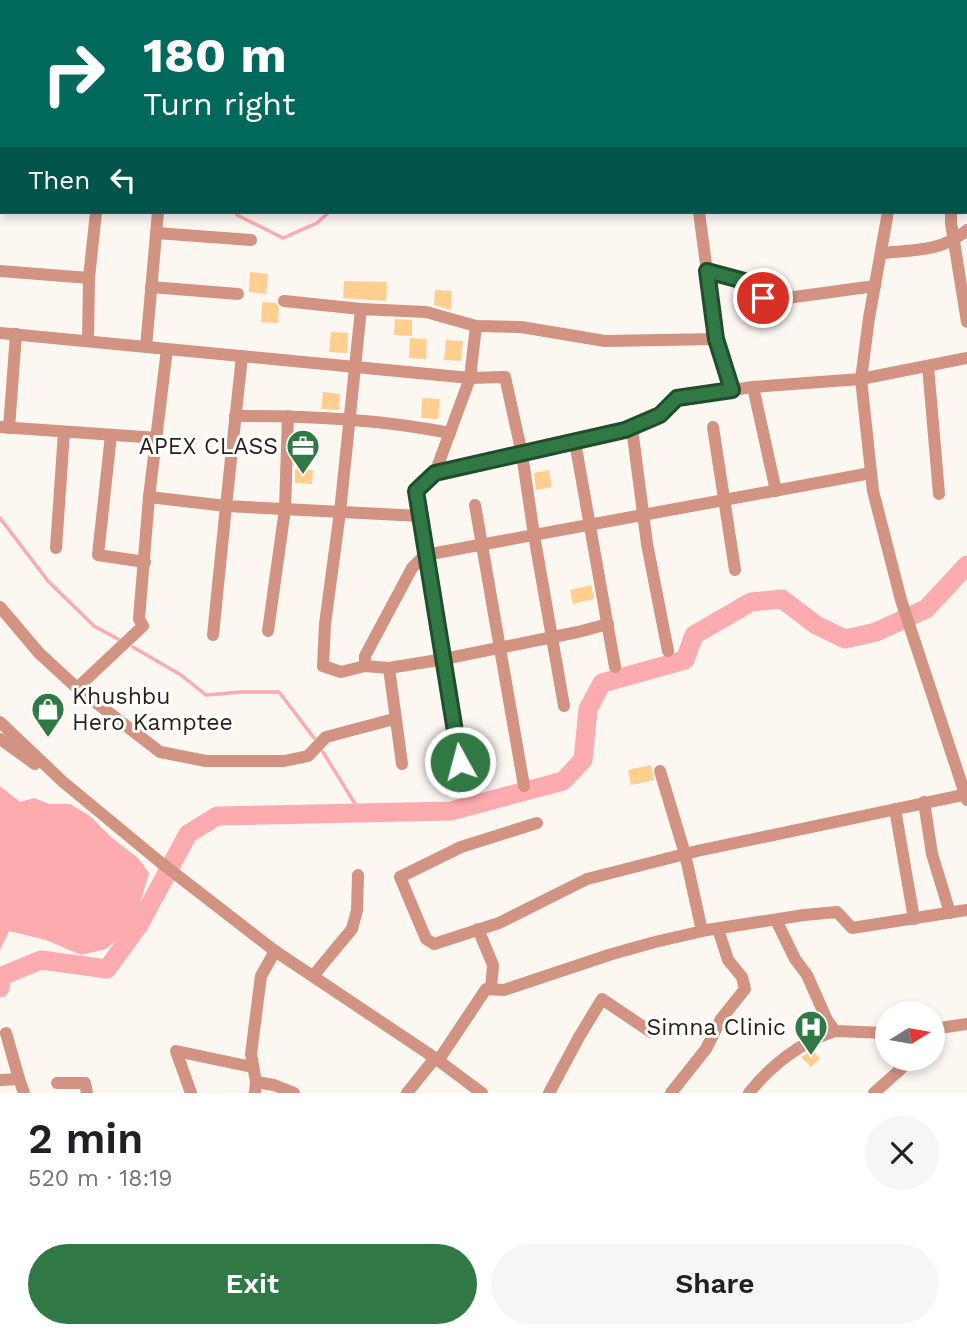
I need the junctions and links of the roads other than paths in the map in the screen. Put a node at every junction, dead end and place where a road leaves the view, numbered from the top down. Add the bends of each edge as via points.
1 (96, 214) edge
2 (158, 214) edge
3 (699, 214) edge
4 (888, 214) edge
5 (951, 214) edge
6 (967, 230) edge
7 (156, 233) junction
8 (251, 240) dead end
9 (954, 241) junction
10 (882, 253) junction
11 (0, 271) edge
12 (707, 271) junction
13 (89, 278) junction
14 (151, 286) junction
15 (875, 286) junction
16 (238, 294) dead end
17 (284, 301) dead end
18 (361, 309) junction
19 (967, 322) edge
20 (476, 326) junction
21 (0, 333) edge
22 (16, 334) junction
23 (716, 339) junction
24 (88, 341) junction
25 (146, 347) junction
26 (167, 349) junction
27 (242, 356) junction
28 (967, 358) edge
29 (354, 366) junction
30 (928, 366) junction
31 (470, 378) junction
32 (861, 379) junction
33 (753, 387) junction
34 (732, 390) junction
35 (235, 416) junction
36 (288, 416) junction
37 (349, 420) junction
38 (713, 427) dead end
39 (4, 428) edge
40 (632, 428) junction
41 (64, 432) junction
42 (450, 433) junction
43 (111, 435) junction
44 (158, 438) junction
45 (575, 442) junction
46 (522, 454) junction
47 (435, 473) junction
48 (871, 473) junction
49 (776, 491) junction
50 (939, 494) dead end
51 (149, 497) junction
52 (724, 500) junction
53 (475, 505) dead end
54 (226, 506) junction
55 (285, 509) junction
56 (340, 512) junction
57 (644, 515) junction
58 (420, 516) junction
59 (591, 525) junction
60 (534, 536) junction
61 (481, 545) junction
62 (56, 548) dead end
63 (425, 555) junction
64 (145, 562) junction
65 (735, 570) dead end
66 (0, 607) edge
67 (608, 624) junction
68 (268, 631) dead end
69 (213, 635) dead end
70 (553, 637) junction
71 (499, 648) junction
72 (668, 651) dead end
73 (444, 659) junction
74 (365, 666) junction
75 (615, 667) dead end
76 (389, 668) junction
77 (77, 688) junction
78 (564, 705) dead end
79 (394, 719) junction
80 (0, 722) edge
81 (0, 739) edge
82 (402, 764) dead end
83 (660, 771) dead end
84 (462, 780) dead end
85 (62, 781) junction
86 (524, 786) dead end
87 (967, 796) edge
88 (924, 802) junction
89 (895, 809) junction
90 (537, 823) dead end
91 (685, 854) junction
92 (358, 875) dead end
93 (967, 910) edge
94 (950, 913) junction
95 (914, 919) junction
96 (776, 920) junction
97 (478, 929) junction
98 (718, 929) junction
99 (702, 932) junction
100 (275, 951) junction
101 (313, 976) junction
102 (491, 989) junction
103 (967, 1024) edge
104 (945, 1027) edge
105 (835, 1031) junction
106 (651, 1032) dead end
107 (875, 1033) edge
108 (6, 1034) dead end
109 (436, 1060) junction
110 (251, 1067) junction
111 (899, 1071) edge
112 (19, 1079) junction
113 (0, 1080) edge
114 (57, 1083) dead end
115 (256, 1088) edge
116 (24, 1093) edge
117 (88, 1093) edge
118 (191, 1093) edge
119 (294, 1093) edge
120 (407, 1093) edge
121 (482, 1093) edge
122 (549, 1093) edge
123 (671, 1093) edge
124 (749, 1093) edge
125 (874, 1093) edge

1 - 13 street
2 - 7 street
3 - 12 street
4 - 10 street
5 - 9 street
6 - 9 street
7 - 8 street
7 - 14 street
9 - 10 street via 938,248
9 - 19 street
10 - 15 street
11 - 13 street
12 - 15 street via 748,282 763,298
12 - 23 street
13 - 24 street
14 - 16 street
14 - 25 street
15 - 32 street
17 - 18 street
18 - 20 street via 426,312
18 - 29 street
20 - 23 street via 521,327 605,341
20 - 31 street
21 - 22 street
22 - 24 street
22 - 39 street
23 - 34 street
24 - 25 street
25 - 26 street
26 - 27 street
26 - 44 street
27 - 29 street
27 - 35 street
28 - 30 street
29 - 31 street
29 - 37 street
30 - 32 street
30 - 50 street
31 - 42 street
31 - 46 street via 505,377
32 - 33 street
32 - 48 street
33 - 34 street
33 - 49 street
34 - 40 street via 677,398 660,415
35 - 36 street
35 - 54 street
36 - 37 street
36 - 55 street
37 - 42 street
37 - 56 street
38 - 52 street
39 - 41 street
40 - 45 street
40 - 57 street
41 - 43 street
41 - 62 street
42 - 47 street
43 - 44 street
43 - 64 street via 98,555
44 - 51 street
45 - 46 street
45 - 59 street
46 - 47 street
46 - 60 street
47 - 58 street via 416,491
48 - 49 street
48 - 87 street via 901,600
49 - 52 street
51 - 54 street
51 - 64 street
52 - 57 street
52 - 65 street
53 - 61 street
54 - 55 street
54 - 69 street
55 - 56 street
55 - 68 street
56 - 58 street
56 - 74 street via 323,666 341,672
57 - 59 street
57 - 72 street
58 - 63 street
59 - 60 street
59 - 67 street
60 - 61 street
60 - 70 street
61 - 63 street
61 - 71 street
63 - 73 street
63 - 74 street via 412,568 365,656
64 - 77 street via 139,619 143,626
66 - 77 street
67 - 70 street
67 - 75 street
70 - 71 street
70 - 78 street
71 - 73 street
71 - 86 street
73 - 76 street
73 - 84 street
74 - 76 street
76 - 79 street
77 - 79 street via 160,752 206,761 284,761 308,756 326,737
79 - 82 street
80 - 85 street
81 - 85 street
83 - 91 street
85 - 100 street
87 - 88 street
88 - 89 street
88 - 94 street via 932,854
89 - 91 street
89 - 95 street
90 - 97 street via 461,847 400,877 426,939 433,944
91 - 97 street via 587,879
91 - 99 street
92 - 101 street via 352,929
93 - 94 street
94 - 95 street
95 - 96 street via 852,928 837,912
96 - 98 street
96 - 105 street
97 - 102 street via 493,965
98 - 99 street
98 - 123 street via 728,960 745,989
99 - 102 street via 612,954 504,990
100 - 101 street
100 - 110 street via 261,976
101 - 109 street
102 - 109 street via 486,989
103 - 104 street
105 - 107 street
105 - 124 street via 802,1044
106 - 122 street via 602,999
108 - 112 street
109 - 120 street
109 - 121 street
110 - 115 street
110 - 118 street via 176,1051
111 - 125 street
112 - 113 street
112 - 116 street
114 - 117 street via 85,1083
115 - 119 street via 274,1085

